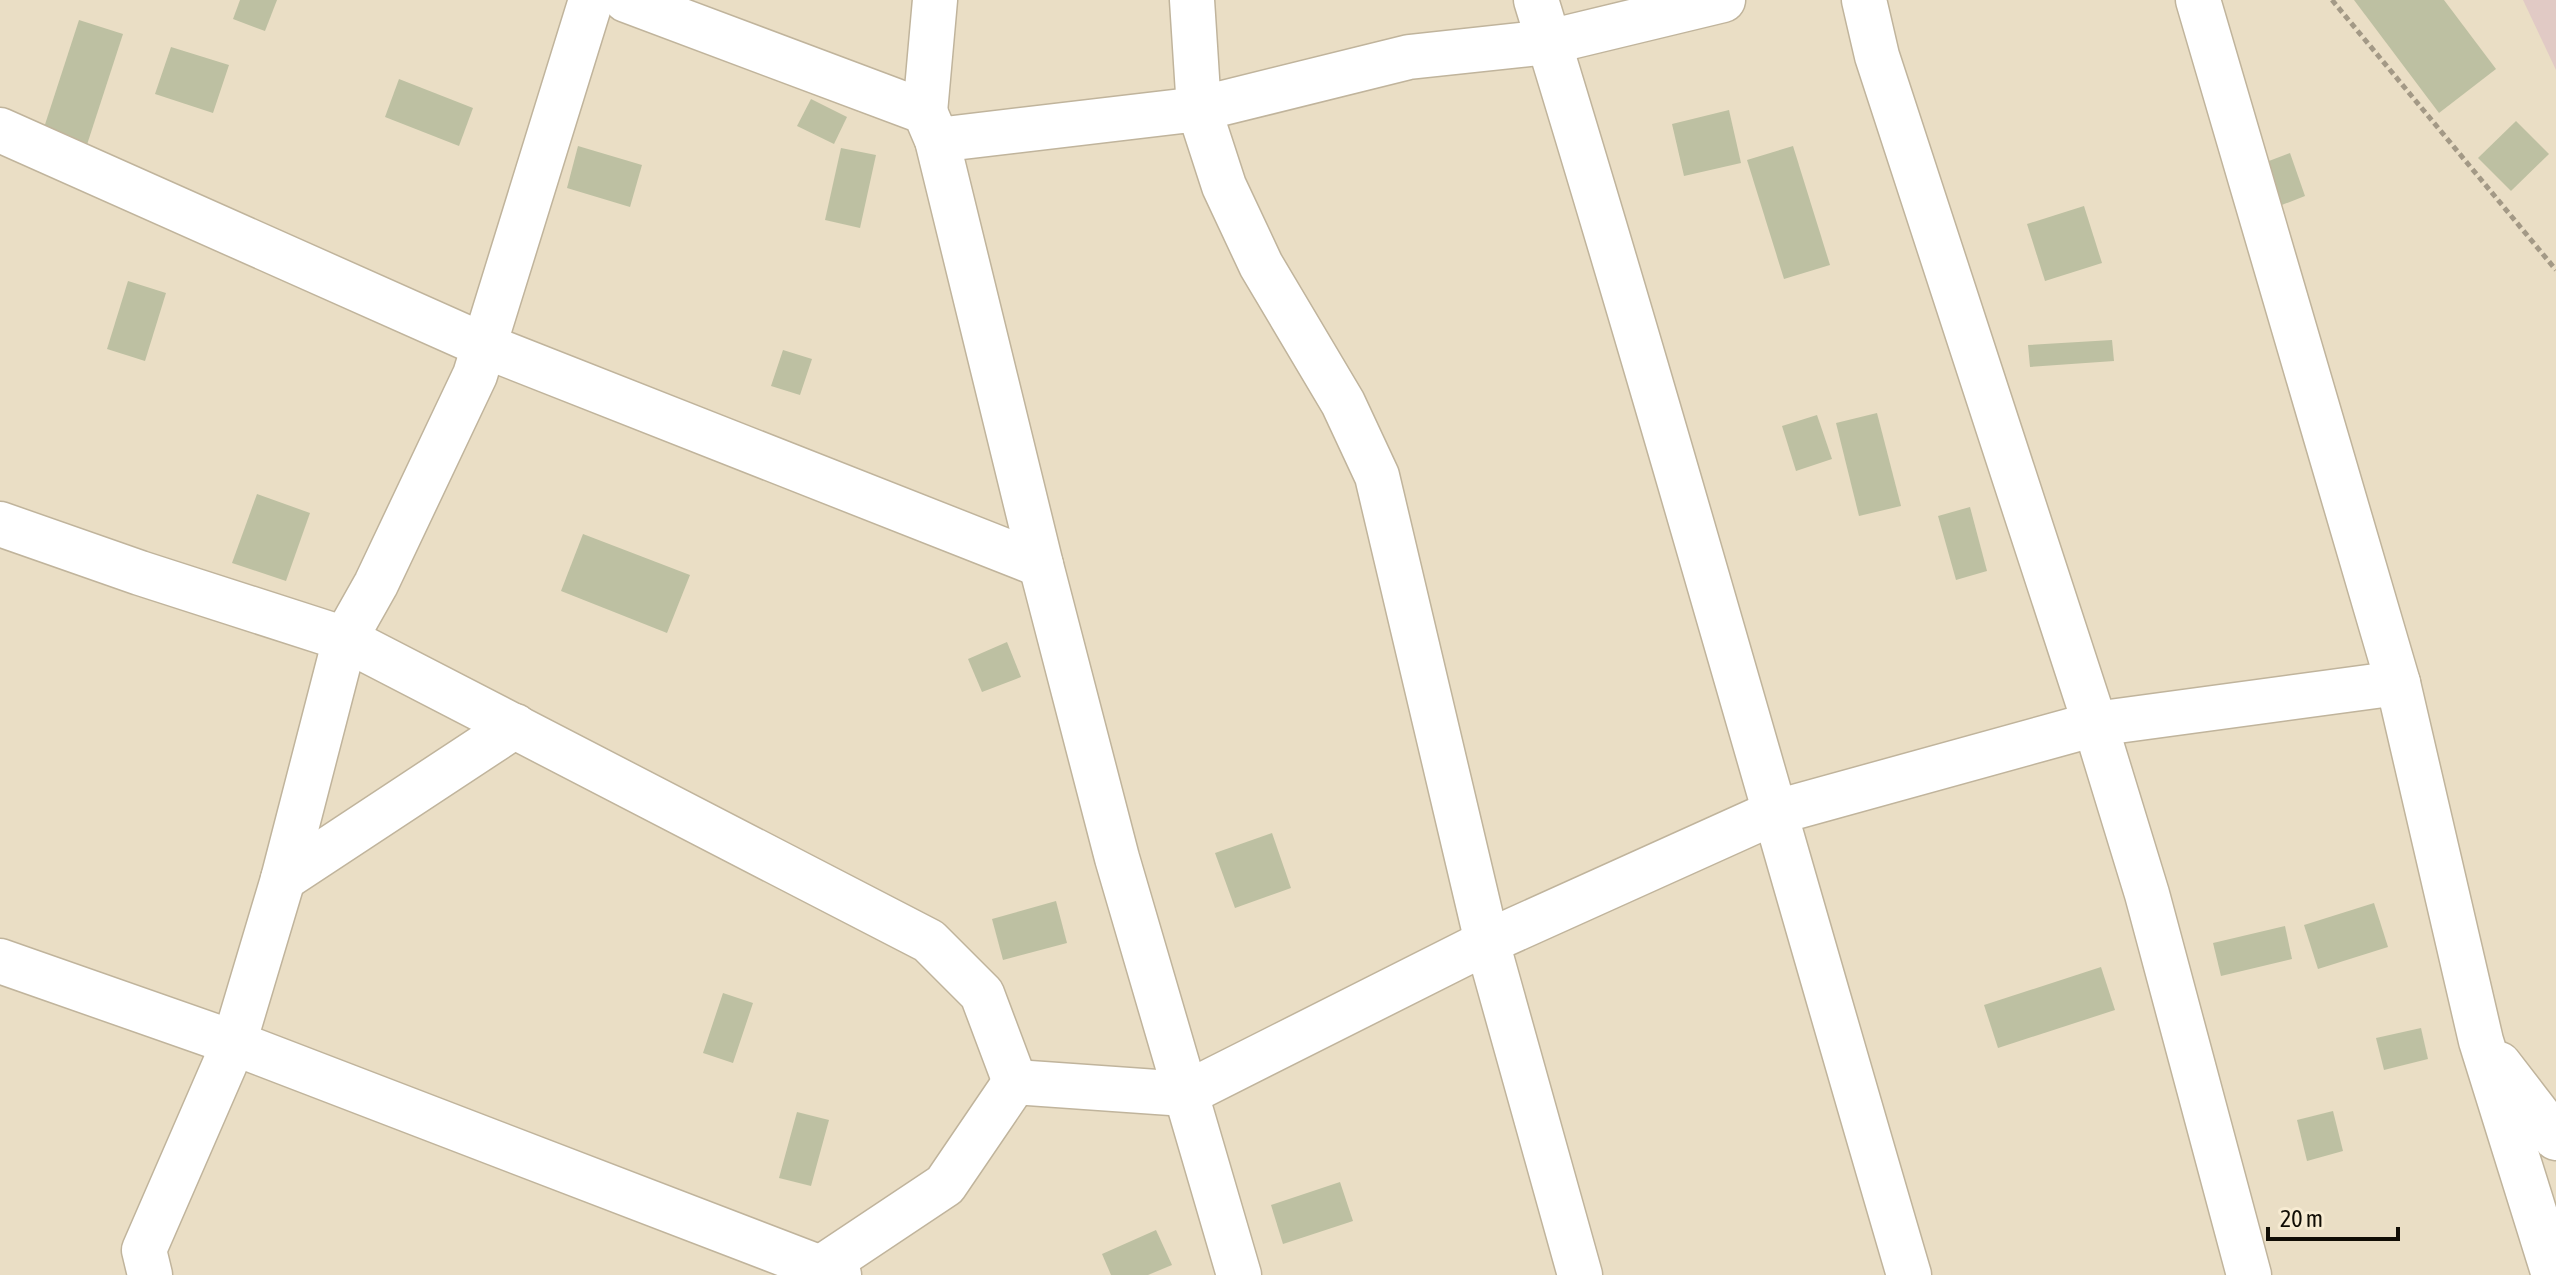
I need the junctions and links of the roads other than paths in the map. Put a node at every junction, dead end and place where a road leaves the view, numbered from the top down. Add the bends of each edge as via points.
1 (591, 0) edge
2 (626, 0) edge
3 (935, 0) edge
4 (1192, 0) edge
5 (1536, 0) edge
6 (1723, 0) edge
7 (1864, 0) edge
8 (2198, 0) edge
9 (1549, 42) junction
10 (1199, 109) junction
11 (931, 126) junction
12 (0, 130) edge
13 (485, 346) junction
14 (0, 524) edge
15 (1041, 565) junction
16 (345, 639) junction
17 (2398, 683) junction
18 (2095, 724) junction
19 (515, 726) junction
20 (1773, 813) junction
21 (283, 879) junction
22 (1487, 942) junction
23 (0, 961) edge
24 (2481, 1041) junction
25 (234, 1043) junction
26 (1015, 1082) junction
27 (1185, 1094) junction
28 (2556, 1138) edge
29 (830, 1271) edge
30 (150, 1275) edge
31 (1239, 1275) edge
32 (1580, 1275) edge
33 (1909, 1275) edge
34 (2249, 1275) edge
35 (2554, 1275) edge

1 - 13 street
2 - 11 street
3 - 11 street
4 - 10 street
5 - 9 street
6 - 9 street
7 - 18 street via 1877,56
8 - 17 street
9 - 10 street via 1409,57
9 - 20 street
10 - 11 street
10 - 22 street via 1224,186 1261,265 1343,403 1377,476
11 - 15 street
12 - 13 street
13 - 15 street
13 - 16 street via 376,584
14 - 16 street
15 - 27 street
16 - 19 street
16 - 21 street
17 - 18 street
17 - 24 street
18 - 20 street
18 - 34 street via 2147,894
19 - 21 street
19 - 26 street via 929,941 982,994
20 - 22 street
20 - 33 street
21 - 25 street
22 - 27 street
22 - 32 street
23 - 25 street
24 - 28 street
24 - 35 street
25 - 29 street
25 - 30 street via 144,1250
26 - 27 street
26 - 29 street via 945,1185
27 - 31 street

